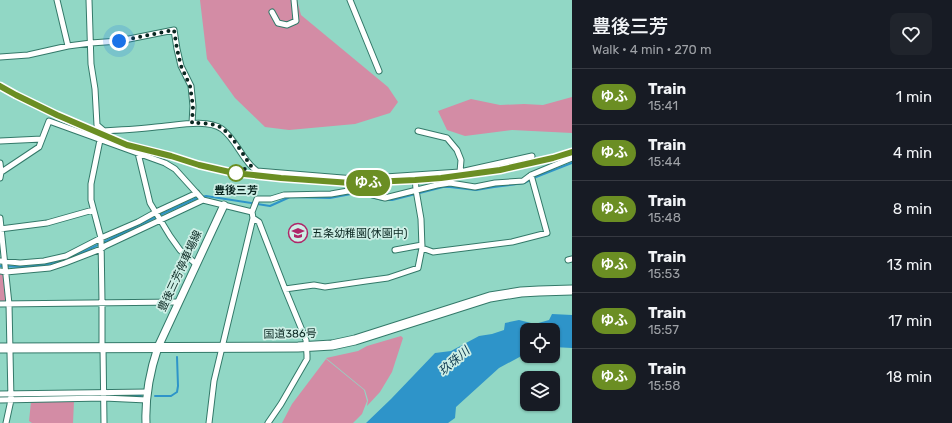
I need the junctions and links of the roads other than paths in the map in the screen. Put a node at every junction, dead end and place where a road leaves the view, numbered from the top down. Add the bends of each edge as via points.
1 (57, 0) edge
2 (89, 0) edge
3 (294, 0) edge
4 (350, 0) edge
5 (272, 12) dead end
6 (91, 43) junction
7 (68, 46) junction
8 (0, 57) edge
9 (379, 70) dead end
10 (192, 123) junction
11 (104, 131) junction
12 (418, 131) dead end
13 (42, 139) junction
14 (100, 140) junction
15 (0, 141) edge
16 (138, 153) junction
17 (532, 156) dead end
18 (572, 158) edge
19 (0, 163) edge
20 (1, 172) edge
21 (460, 172) junction
22 (415, 175) junction
23 (531, 175) junction
24 (0, 178) edge
25 (197, 193) junction
26 (416, 193) junction
27 (204, 200) junction
28 (224, 205) junction
29 (93, 210) junction
30 (156, 212) junction
31 (252, 212) junction
32 (0, 218) edge
33 (253, 218) junction
34 (160, 220) junction
35 (0, 229) edge
36 (100, 238) junction
37 (422, 247) junction
38 (101, 249) junction
39 (395, 250) dead end
40 (2, 262) edge
41 (196, 264) junction
42 (0, 271) edge
43 (6, 272) junction
44 (285, 289) junction
45 (572, 290) edge
46 (102, 302) junction
47 (178, 302) junction
48 (0, 304) edge
49 (9, 304) junction
50 (158, 347) junction
51 (222, 347) junction
52 (307, 347) junction
53 (0, 348) edge
54 (10, 348) junction
55 (102, 348) junction
56 (0, 394) edge
57 (11, 394) junction
58 (104, 396) junction
59 (147, 396) junction
60 (0, 400) edge
61 (11, 400) junction
62 (6, 423) edge
63 (104, 423) edge
64 (146, 423) edge
65 (209, 423) edge
66 (268, 423) edge

1 - 7 street
2 - 6 street
3 - 5 street via 296,21 287,25 278,23
4 - 9 street
6 - 7 street
6 - 10 street via 119,41 174,30 181,66 190,86
6 - 11 street via 97,126
7 - 8 street via 28,55
10 - 11 street
10 - 22 street via 205,123 220,128 232,138 251,166 257,170 354,179
11 - 14 street
12 - 21 street via 447,138 458,150 461,160
13 - 14 street via 49,121
13 - 15 street
13 - 20 street via 39,147
14 - 16 street
14 - 29 street via 92,184
16 - 25 street via 175,169
16 - 30 street via 150,203
17 - 21 street
18 - 23 street
19 - 20 street
20 - 24 street
21 - 22 street
22 - 26 street
23 - 26 street via 522,181 475,187 450,183 436,185
23 - 37 street via 547,233 512,242 432,252
25 - 27 street
25 - 30 street
26 - 31 street via 385,198 357,191 284,194 271,199 257,199
26 - 37 street via 421,218
27 - 28 street
27 - 34 street
28 - 31 street
28 - 41 main road, 豊後三芳停車場線
29 - 35 street via 47,223
29 - 36 street
30 - 34 street
30 - 36 street
31 - 33 street
32 - 35 street
33 - 44 street via 259,222
33 - 51 street
34 - 38 street
34 - 41 street via 180,250
35 - 40 street
36 - 38 street
36 - 40 street via 66,256 44,261
37 - 39 street
37 - 44 street via 418,268 388,278 325,287 314,285
38 - 43 street via 50,268
38 - 46 street
40 - 43 street
41 - 47 main road, 豊後三芳停車場線
42 - 43 street
43 - 49 street
44 - 52 street
45 - 52 highway, 国道386号 via 522,292 490,297 355,340
46 - 47 street
46 - 49 street
46 - 55 street
47 - 50 main road, 豊後三芳停車場線
48 - 49 street
49 - 54 street
50 - 51 highway, 国道386号
50 - 55 highway, 国道386号
50 - 59 main road, 豊後三芳停車場線 via 151,369
51 - 52 highway, 国道386号
51 - 65 street via 214,381
52 - 66 street via 307,360
53 - 54 highway, 国道386号
54 - 55 highway, 国道386号
54 - 57 street
55 - 58 street
56 - 57 street
57 - 58 street
57 - 61 street
58 - 59 street
58 - 61 street
58 - 63 street
59 - 64 main road, 豊後三芳停車場線
60 - 61 street
61 - 62 street

